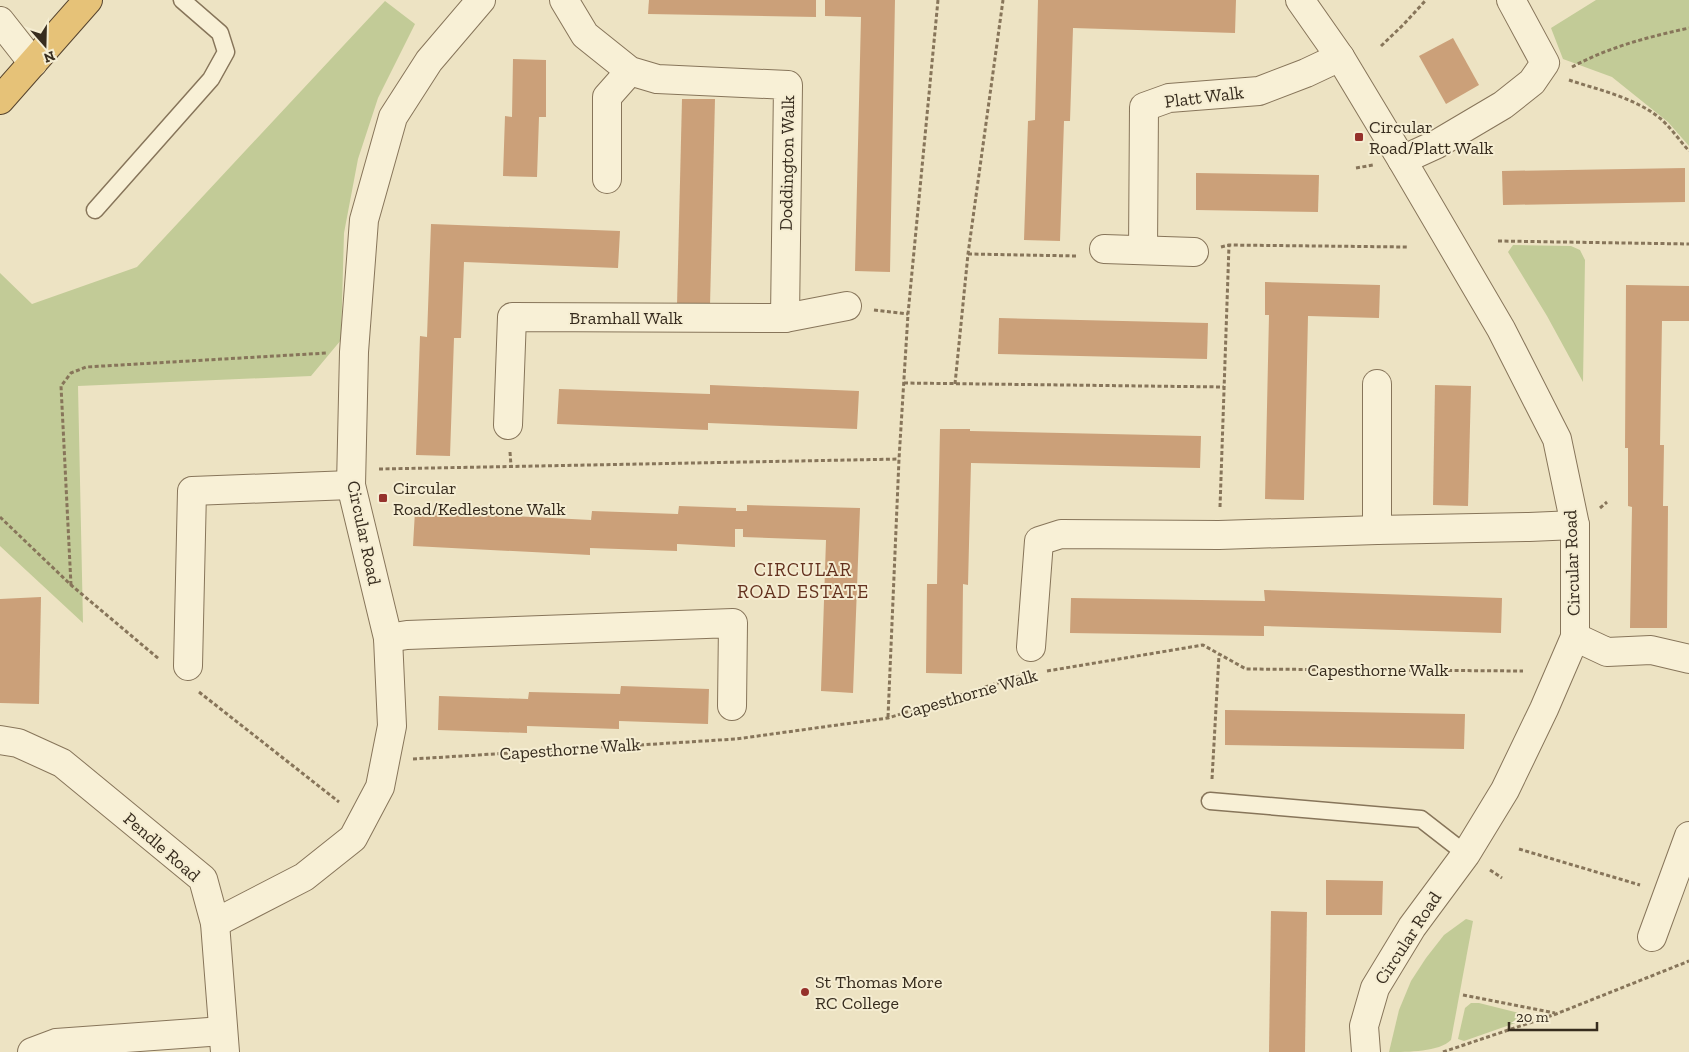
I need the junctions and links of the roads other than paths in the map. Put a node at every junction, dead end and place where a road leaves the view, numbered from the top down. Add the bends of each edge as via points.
1 (88, 0) edge
2 (182, 0) edge
3 (481, 0) edge
4 (564, 0) edge
5 (1300, 0) edge
6 (1511, 0) edge
7 (0, 21) edge
8 (1340, 57) junction
9 (33, 63) junction
10 (630, 71) junction
11 (0, 100) edge
12 (1402, 160) junction
13 (607, 179) dead end
14 (95, 210) dead end
15 (1104, 249) road end
16 (1143, 250) junction
17 (1194, 252) road end
18 (847, 306) road end
19 (785, 318) junction
20 (1377, 384) dead end
21 (508, 425) dead end
22 (351, 477) junction
23 (1575, 525) junction
24 (1377, 530) junction
25 (388, 638) junction
26 (1575, 638) junction
27 (1031, 647) dead end
28 (1689, 658) edge
29 (188, 666) dead end
30 (732, 706) dead end
31 (0, 740) edge
32 (1210, 801) road end
33 (1689, 836) edge
34 (1466, 854) junction
35 (215, 923) junction
36 (1652, 937) dead end
37 (224, 1041) edge
38 (32, 1052) edge
39 (1366, 1052) edge

1 - 9 highway
2 - 14 lane via 220,33 226,52 211,80
3 - 22 street, Circular Road via 429,61 393,117 364,220 354,352
4 - 10 street, Doddington Walk via 585,35
5 - 8 street, Circular Road
6 - 12 street via 1545,63 1544,79 1437,144
7 - 9 street
8 - 12 street, Circular Road
8 - 16 street, Platt Walk via 1259,91 1169,98 1144,107
9 - 11 highway
10 - 13 street via 607,98
10 - 19 street, Doddington Walk via 657,79 788,85
12 - 23 street, Circular Road via 1501,329 1556,439
15 - 16 street
16 - 17 street
18 - 19 street, Bramhall Walk
19 - 21 street, Bramhall Walk via 512,317
20 - 24 street
22 - 25 street, Circular Road
22 - 29 street via 192,491
23 - 24 street, Capesthorne Walk
23 - 26 street, Circular Road
24 - 27 street, Capesthorne Walk via 1219,535 1061,534 1039,541
25 - 30 street via 733,623
25 - 35 street, Circular Road via 392,726 380,787 353,838 304,877
26 - 28 street via 1607,652 1651,650
26 - 34 street, Circular Road via 1505,790
31 - 35 street, Pendle Road via 18,743 62,763 203,879
32 - 34 lane via 1421,819
33 - 36 street
34 - 39 street, Circular Road via 1412,927 1375,988 1364,1026
35 - 37 street, Pendle Road
37 - 38 street via 56,1043

